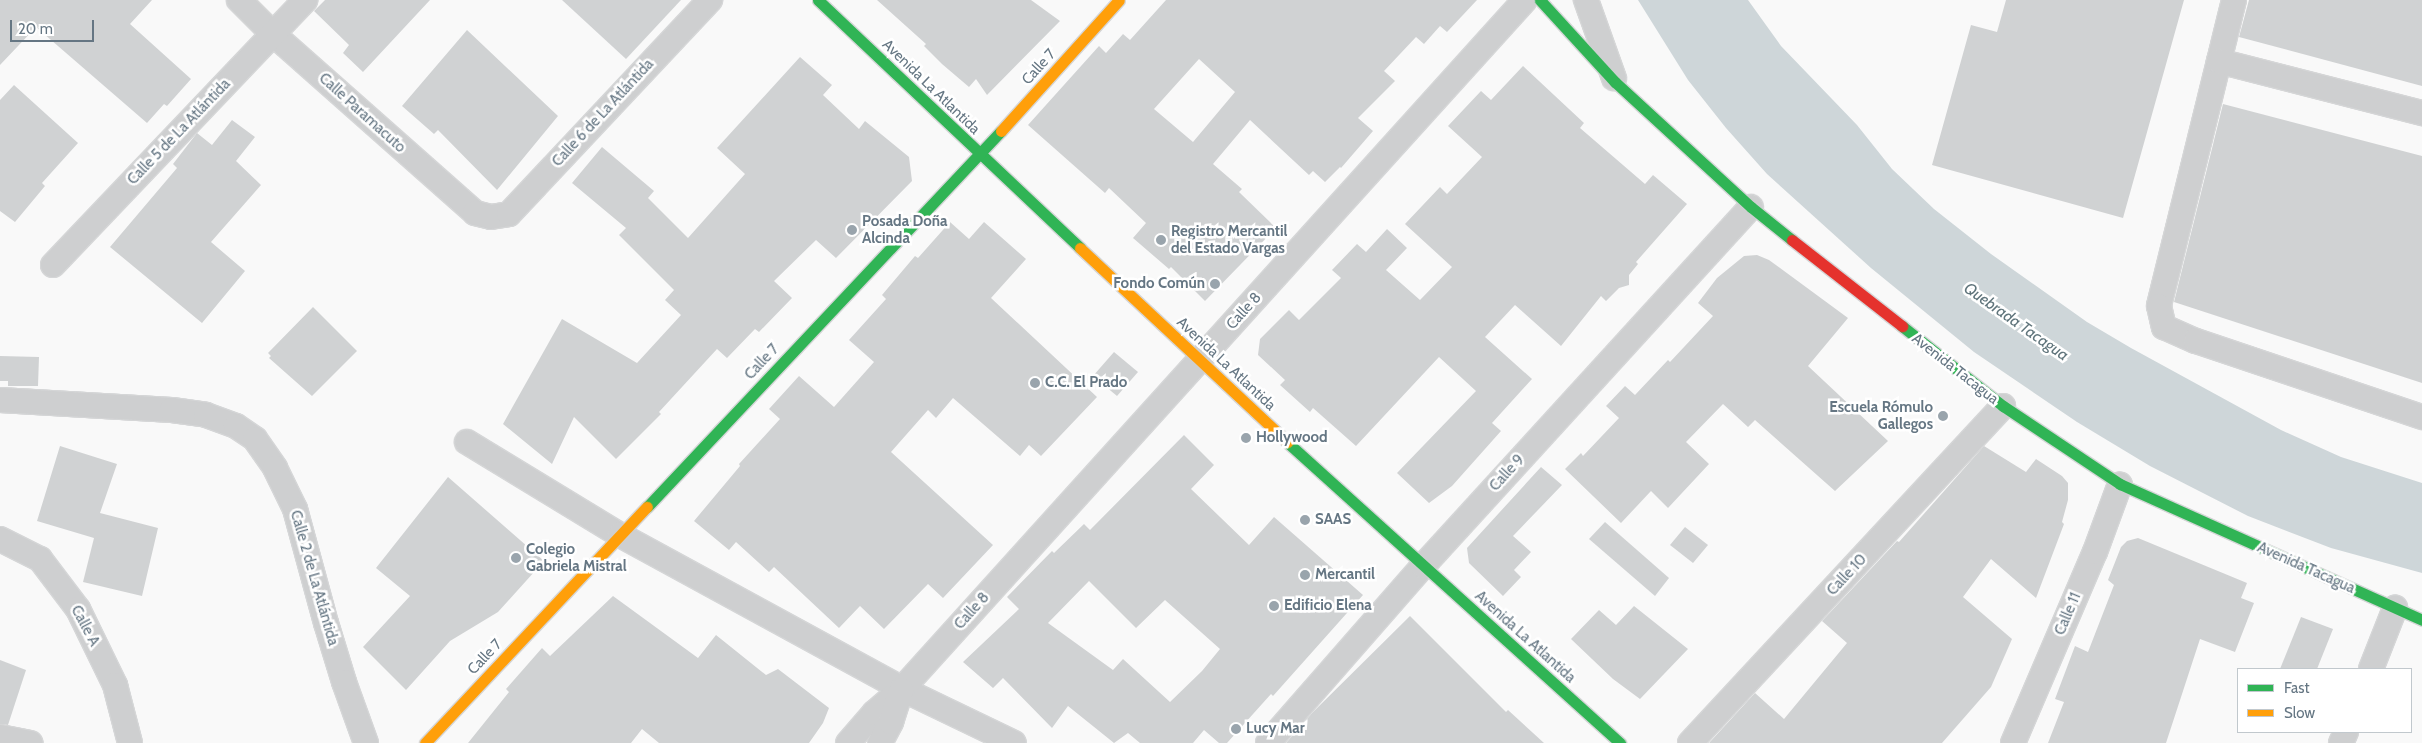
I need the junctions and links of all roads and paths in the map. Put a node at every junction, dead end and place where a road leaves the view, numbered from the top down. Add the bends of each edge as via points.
1 (239, 0) edge
2 (305, 0) edge
3 (710, 0) edge
4 (818, 0) edge
5 (1119, 0) edge
6 (1525, 0) edge
7 (1540, 0) edge
8 (1586, 0) edge
9 (2234, 0) edge
10 (273, 34) junction
11 (2218, 62) junction
12 (1615, 82) junction
13 (2422, 113) edge
14 (980, 154) junction
15 (1751, 207) junction
16 (491, 217) joint
17 (53, 265) dead end
18 (1199, 361) junction
19 (0, 400) edge
20 (2003, 406) junction
21 (2422, 417) edge
22 (466, 442) dead end
23 (2120, 484) junction
24 (620, 534) junction
25 (0, 539) edge
26 (1423, 566) junction
27 (2395, 608) junction
28 (2422, 620) edge
29 (2370, 668) edge
30 (902, 689) junction
31 (0, 737) edge
32 (30, 743) edge
33 (130, 743) edge
34 (366, 743) edge
35 (425, 743) edge
36 (848, 743) edge
37 (880, 743) edge
38 (1014, 743) edge
39 (1268, 743) edge
40 (1620, 743) edge
41 (1690, 743) edge
42 (2013, 743) edge

1 - 10 street, Calle Paramacuto
2 - 10 street, Calle 5 de La Atlántida
3 - 16 street, Calle 6 de La Atlántida via 509,214
4 - 14 street, Avenida La Atlantida
5 - 14 street, Calle 7
6 - 18 street, Calle 8
7 - 12 street
8 - 12 street, Avenida Tacagua
9 - 11 street
10 - 16 street, Calle Paramacuto via 476,213
10 - 17 street, Calle 5 de La Atlántida
11 - 13 street
11 - 21 street via 2158,306 2164,328 2196,342
12 - 15 street, Avenida Tacagua
14 - 18 street, Avenida La Atlantida
14 - 24 street, Calle 7
15 - 20 street, Avenida Tacagua
15 - 26 street, Calle 9
18 - 26 street, Avenida La Atlantida
18 - 30 street, Calle 8
19 - 34 street, Calle 2 de La Atlántida via 172,410 206,415 236,426 255,439 275,468 295,509 341,674
20 - 23 street, Avenida Tacagua
20 - 41 street, Calle 10
22 - 24 street
23 - 27 street, Avenida Tacagua
23 - 42 street, Calle 11 via 2095,552
24 - 30 street
24 - 35 street, Calle 7
25 - 33 street, Calle A via 40,559 78,609 115,685
26 - 39 street, Calle 9
26 - 40 street, Avenida La Atlantida
27 - 28 street, Avenida Tacagua
27 - 29 street
30 - 36 street via 874,713
30 - 37 street
30 - 38 street
31 - 32 street

